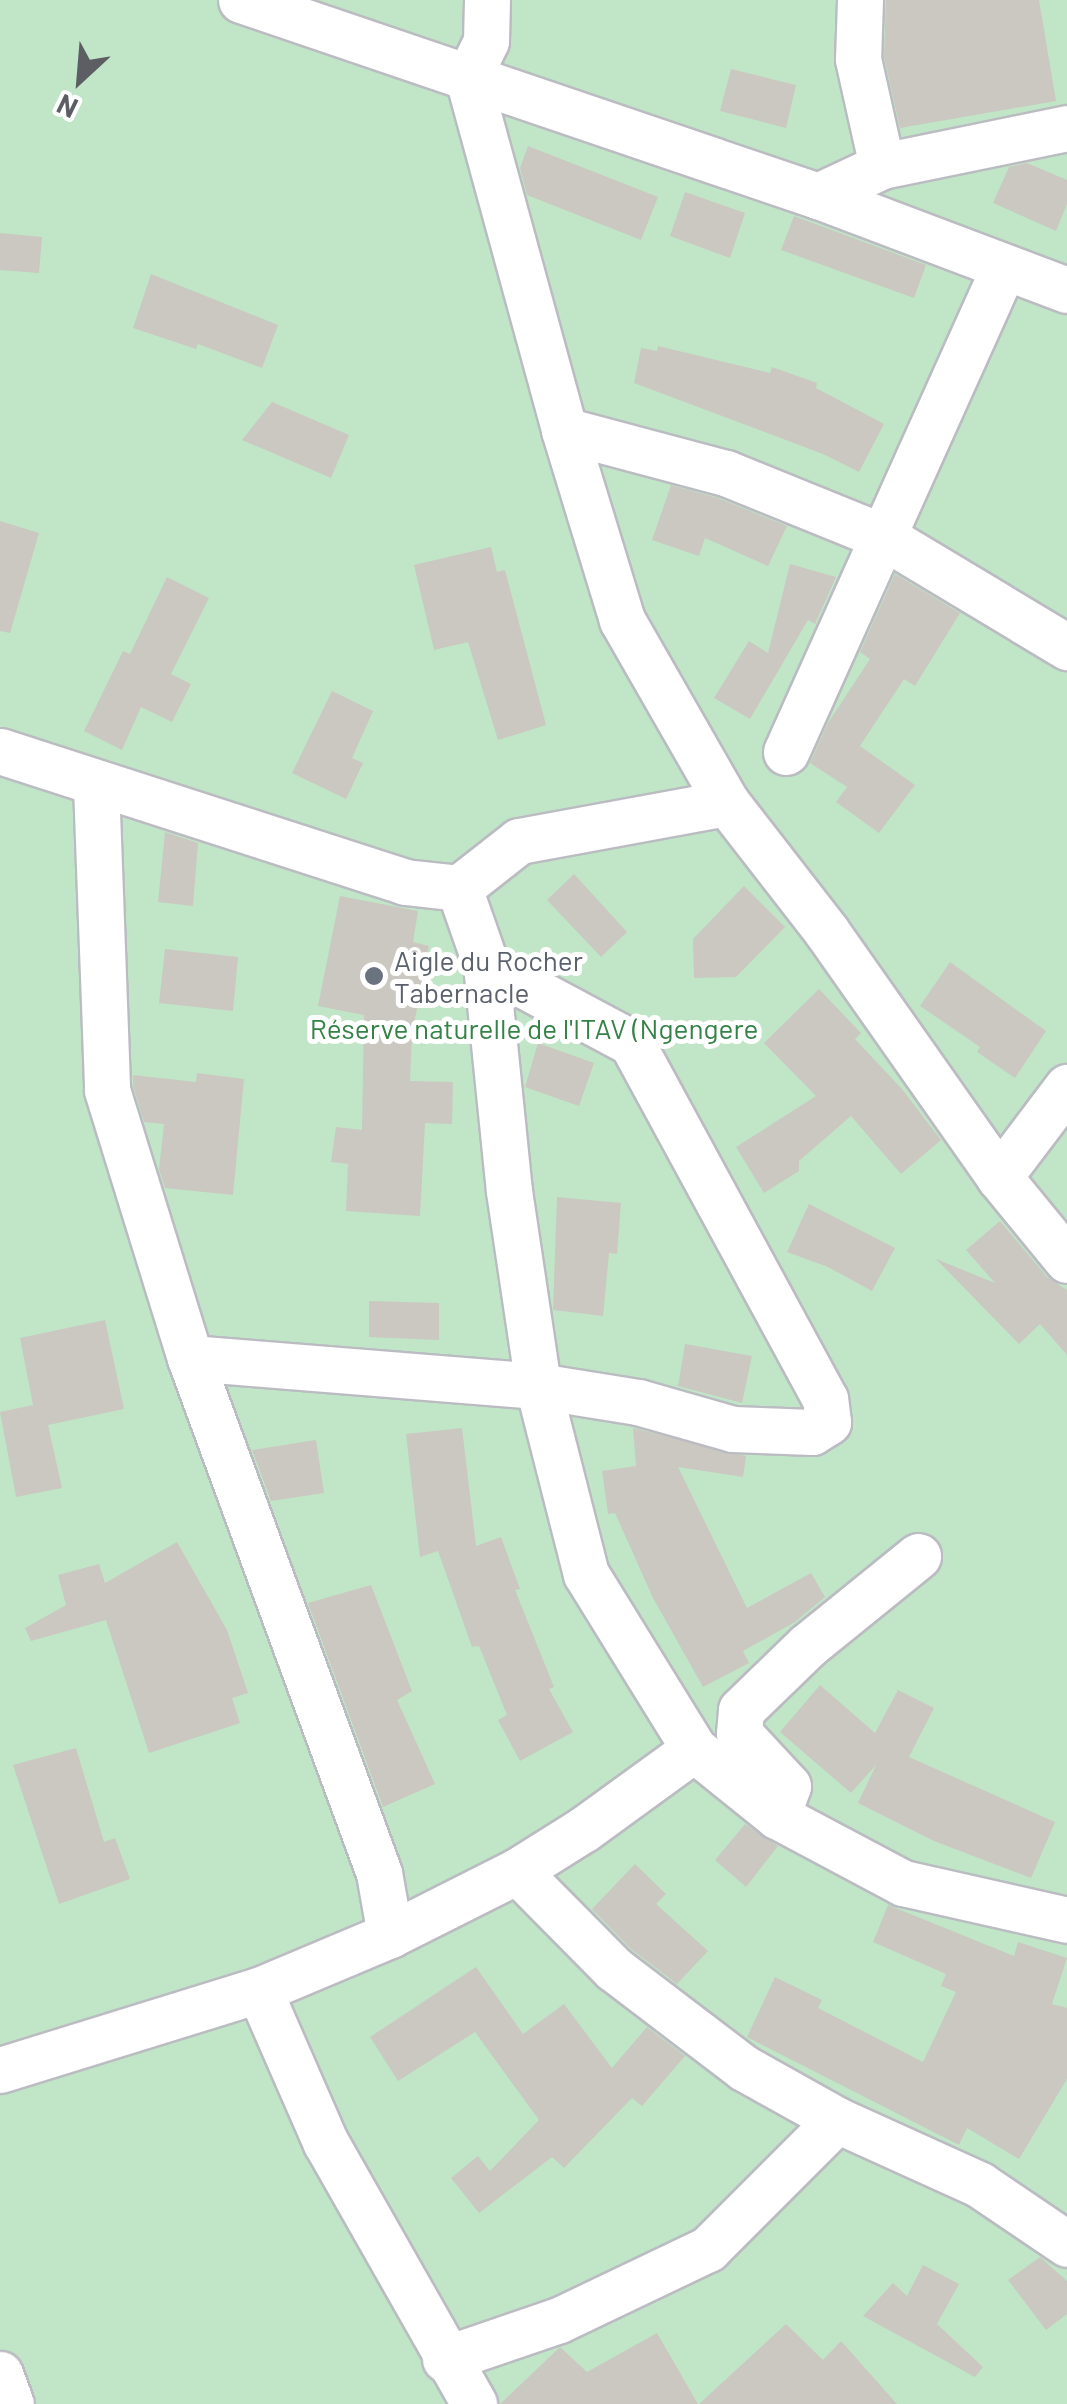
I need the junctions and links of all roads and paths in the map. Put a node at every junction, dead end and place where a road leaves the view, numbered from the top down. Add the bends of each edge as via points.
1 (242, 0) edge
2 (487, 0) edge
3 (860, 0) edge
4 (468, 78) junction
5 (1067, 128) edge
6 (882, 166) junction
7 (818, 196) junction
8 (1004, 266) junction
9 (1067, 290) edge
10 (564, 430) junction
11 (884, 537) junction
12 (1067, 647) edge
13 (0, 751) edge
14 (786, 752) dead end
15 (96, 785) junction
16 (727, 803) junction
17 (458, 888) junction
18 (486, 964) junction
19 (1067, 1087) edge
20 (999, 1176) junction
21 (1067, 1260) edge
22 (190, 1358) junction
23 (538, 1386) junction
24 (918, 1556) dead end
25 (694, 1748) junction
26 (777, 1816) junction
27 (517, 1871) junction
28 (1067, 1920) edge
29 (390, 1935) junction
30 (259, 1990) junction
31 (0, 2070) edge
32 (837, 2120) junction
33 (1065, 2239) edge
34 (445, 2360) junction
35 (0, 2374) edge
36 (11, 2404) edge
37 (474, 2404) edge

1 - 4 street
2 - 4 street via 486,41
3 - 6 street via 858,59
4 - 7 street
4 - 10 street
5 - 6 street
6 - 7 street
7 - 8 street
8 - 9 street
8 - 11 street
10 - 11 street via 726,474
10 - 16 street via 622,620
11 - 12 street
11 - 14 street
13 - 15 street
15 - 17 street via 405,882
15 - 22 street via 107,1090
16 - 17 street via 520,841
16 - 20 street
17 - 18 street
18 - 23 street
18 - 23 street via 632,1043 816,1382 828,1422 812,1432 733,1429 638,1402
19 - 20 street
20 - 21 street
22 - 23 street
22 - 29 street via 378,1873
23 - 25 street via 586,1574
24 - 26 street via 741,1710 739,1733 788,1786
25 - 26 street
25 - 27 street
26 - 28 street via 903,1884
27 - 29 street
27 - 32 street via 614,1969 744,2068
29 - 30 street
30 - 31 street
30 - 34 street via 326,2143
32 - 33 street via 980,2184
32 - 34 street via 708,2249 559,2320
34 - 37 street
35 - 36 street

